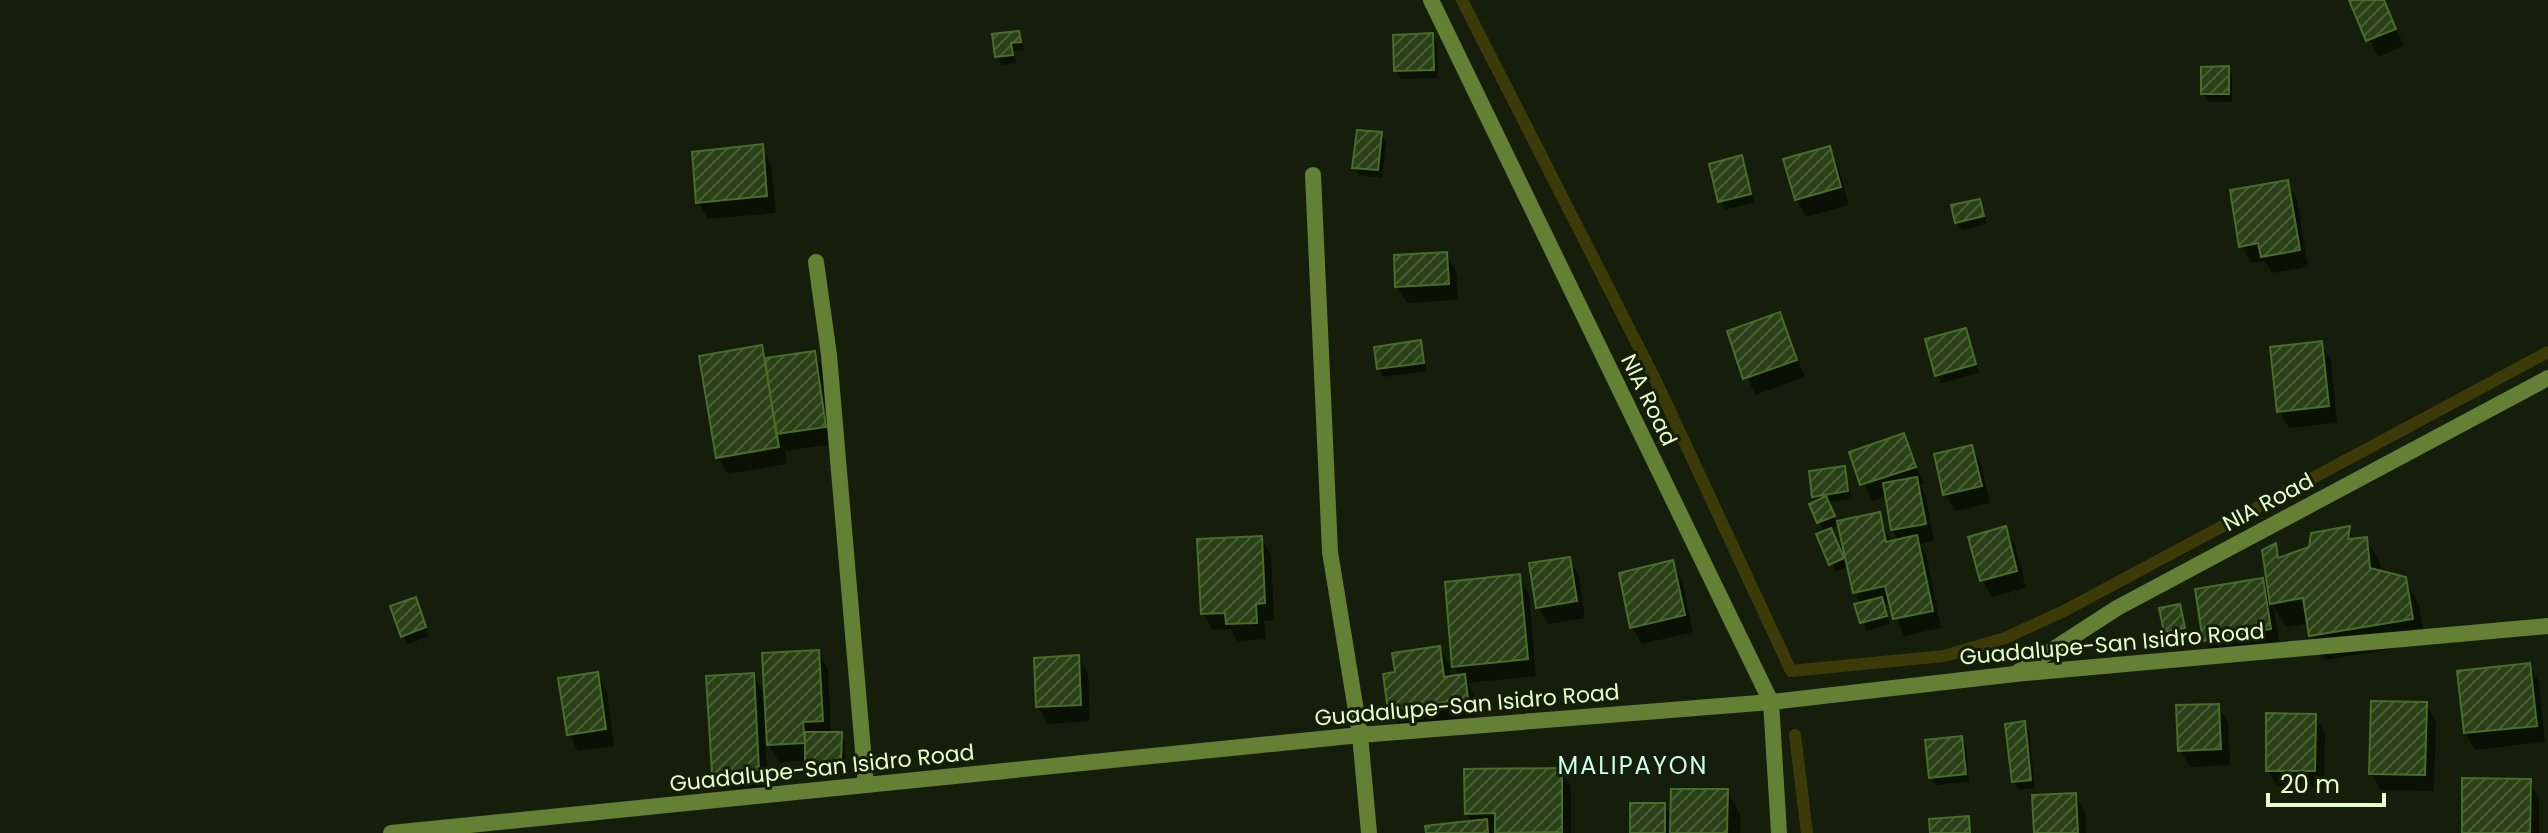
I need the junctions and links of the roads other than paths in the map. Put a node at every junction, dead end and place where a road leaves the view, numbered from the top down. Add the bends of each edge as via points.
1 (1431, 0) edge
2 (1313, 175) dead end
3 (816, 262) dead end
4 (2548, 378) edge
5 (2548, 626) edge
6 (2015, 674) junction
7 (1771, 702) junction
8 (1360, 735) junction
9 (866, 785) junction
10 (391, 833) edge
11 (1369, 833) edge
12 (1779, 833) edge

1 - 7 street, NIA Road
2 - 8 street via 1330,552
3 - 9 street via 829,355
4 - 6 street, NIA Road via 2117,608
5 - 6 street, Guadalupe-San Isidro Road
6 - 7 street, Guadalupe-San Isidro Road
7 - 8 street, Guadalupe-San Isidro Road
7 - 12 street, NIA Road
8 - 9 street, Guadalupe-San Isidro Road
8 - 11 street
9 - 10 street, Guadalupe-San Isidro Road

